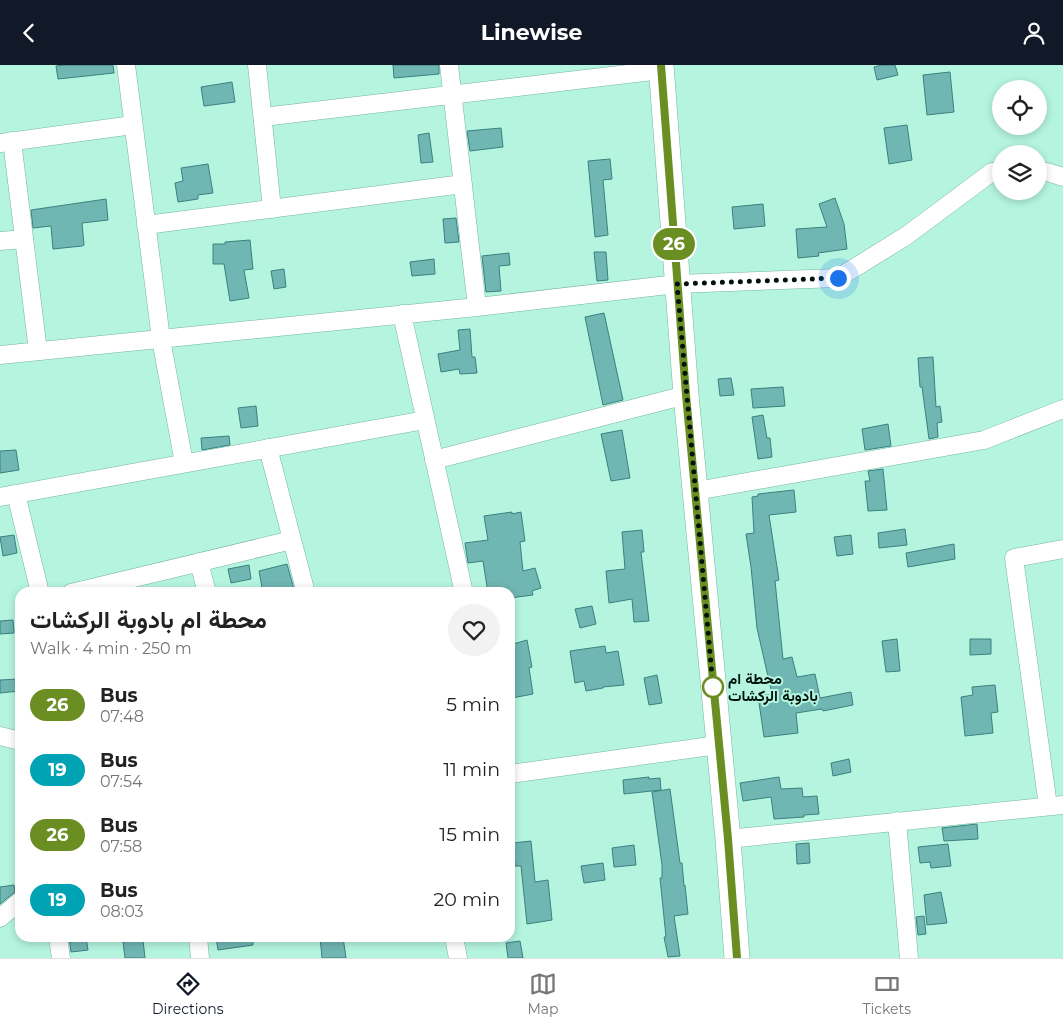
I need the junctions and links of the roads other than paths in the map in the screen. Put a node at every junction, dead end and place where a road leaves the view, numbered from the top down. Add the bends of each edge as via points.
1 (126, 65) edge
2 (257, 65) edge
3 (448, 65) edge
4 (661, 68) edge
5 (452, 95) junction
6 (263, 117) junction
7 (133, 125) junction
8 (6, 142) edge
9 (992, 172) edge
10 (1047, 172) edge
11 (1063, 177) edge
12 (463, 184) junction
13 (272, 209) junction
14 (146, 225) junction
15 (24, 239) junction
16 (0, 241) edge
17 (677, 284) junction
18 (477, 307) junction
19 (402, 314) junction
20 (161, 339) junction
21 (38, 351) junction
22 (0, 355) edge
23 (686, 395) junction
24 (1063, 409) edge
25 (425, 420) junction
26 (268, 448) junction
27 (434, 460) junction
28 (184, 463) junction
29 (696, 491) junction
30 (8, 495) edge
31 (292, 540) junction
32 (1063, 549) edge
33 (199, 562) junction
34 (38, 587) edge
35 (95, 587) edge
36 (205, 587) edge
37 (304, 587) edge
38 (463, 587) edge
39 (0, 736) edge
40 (15, 740) edge
41 (718, 745) junction
42 (515, 773) edge
43 (1055, 805) edge
44 (897, 821) junction
45 (728, 839) junction
46 (15, 905) edge
47 (0, 918) edge
48 (59, 942) edge
49 (198, 942) edge
50 (455, 942) edge
51 (61, 958) edge
52 (200, 958) edge
53 (458, 958) edge
54 (737, 958) edge
55 (909, 958) edge

1 - 7 street
2 - 6 street
3 - 5 street
4 - 5 street
4 - 17 main road
5 - 6 street
5 - 12 street
6 - 13 street
7 - 8 street
7 - 14 street
8 - 15 street
9 - 17 street via 906,235 838,278
10 - 11 street
12 - 13 street
12 - 18 street
13 - 14 street
14 - 20 street
15 - 16 street
15 - 21 street
17 - 18 street
17 - 23 main road
18 - 19 street
19 - 20 street
19 - 25 street
20 - 21 street
20 - 28 street
21 - 22 street
23 - 27 street
23 - 29 main road
24 - 29 street via 984,441
25 - 26 street
25 - 27 street
26 - 28 street
26 - 31 street
27 - 38 street
28 - 30 street
29 - 41 main road
30 - 34 street
31 - 33 street
31 - 37 street
32 - 43 street via 1014,558
33 - 35 street
33 - 36 street
39 - 40 street
41 - 42 street
41 - 45 main road
43 - 44 street
44 - 45 street
44 - 55 street
45 - 54 main road
46 - 47 street
48 - 51 street
49 - 52 street
50 - 53 street

